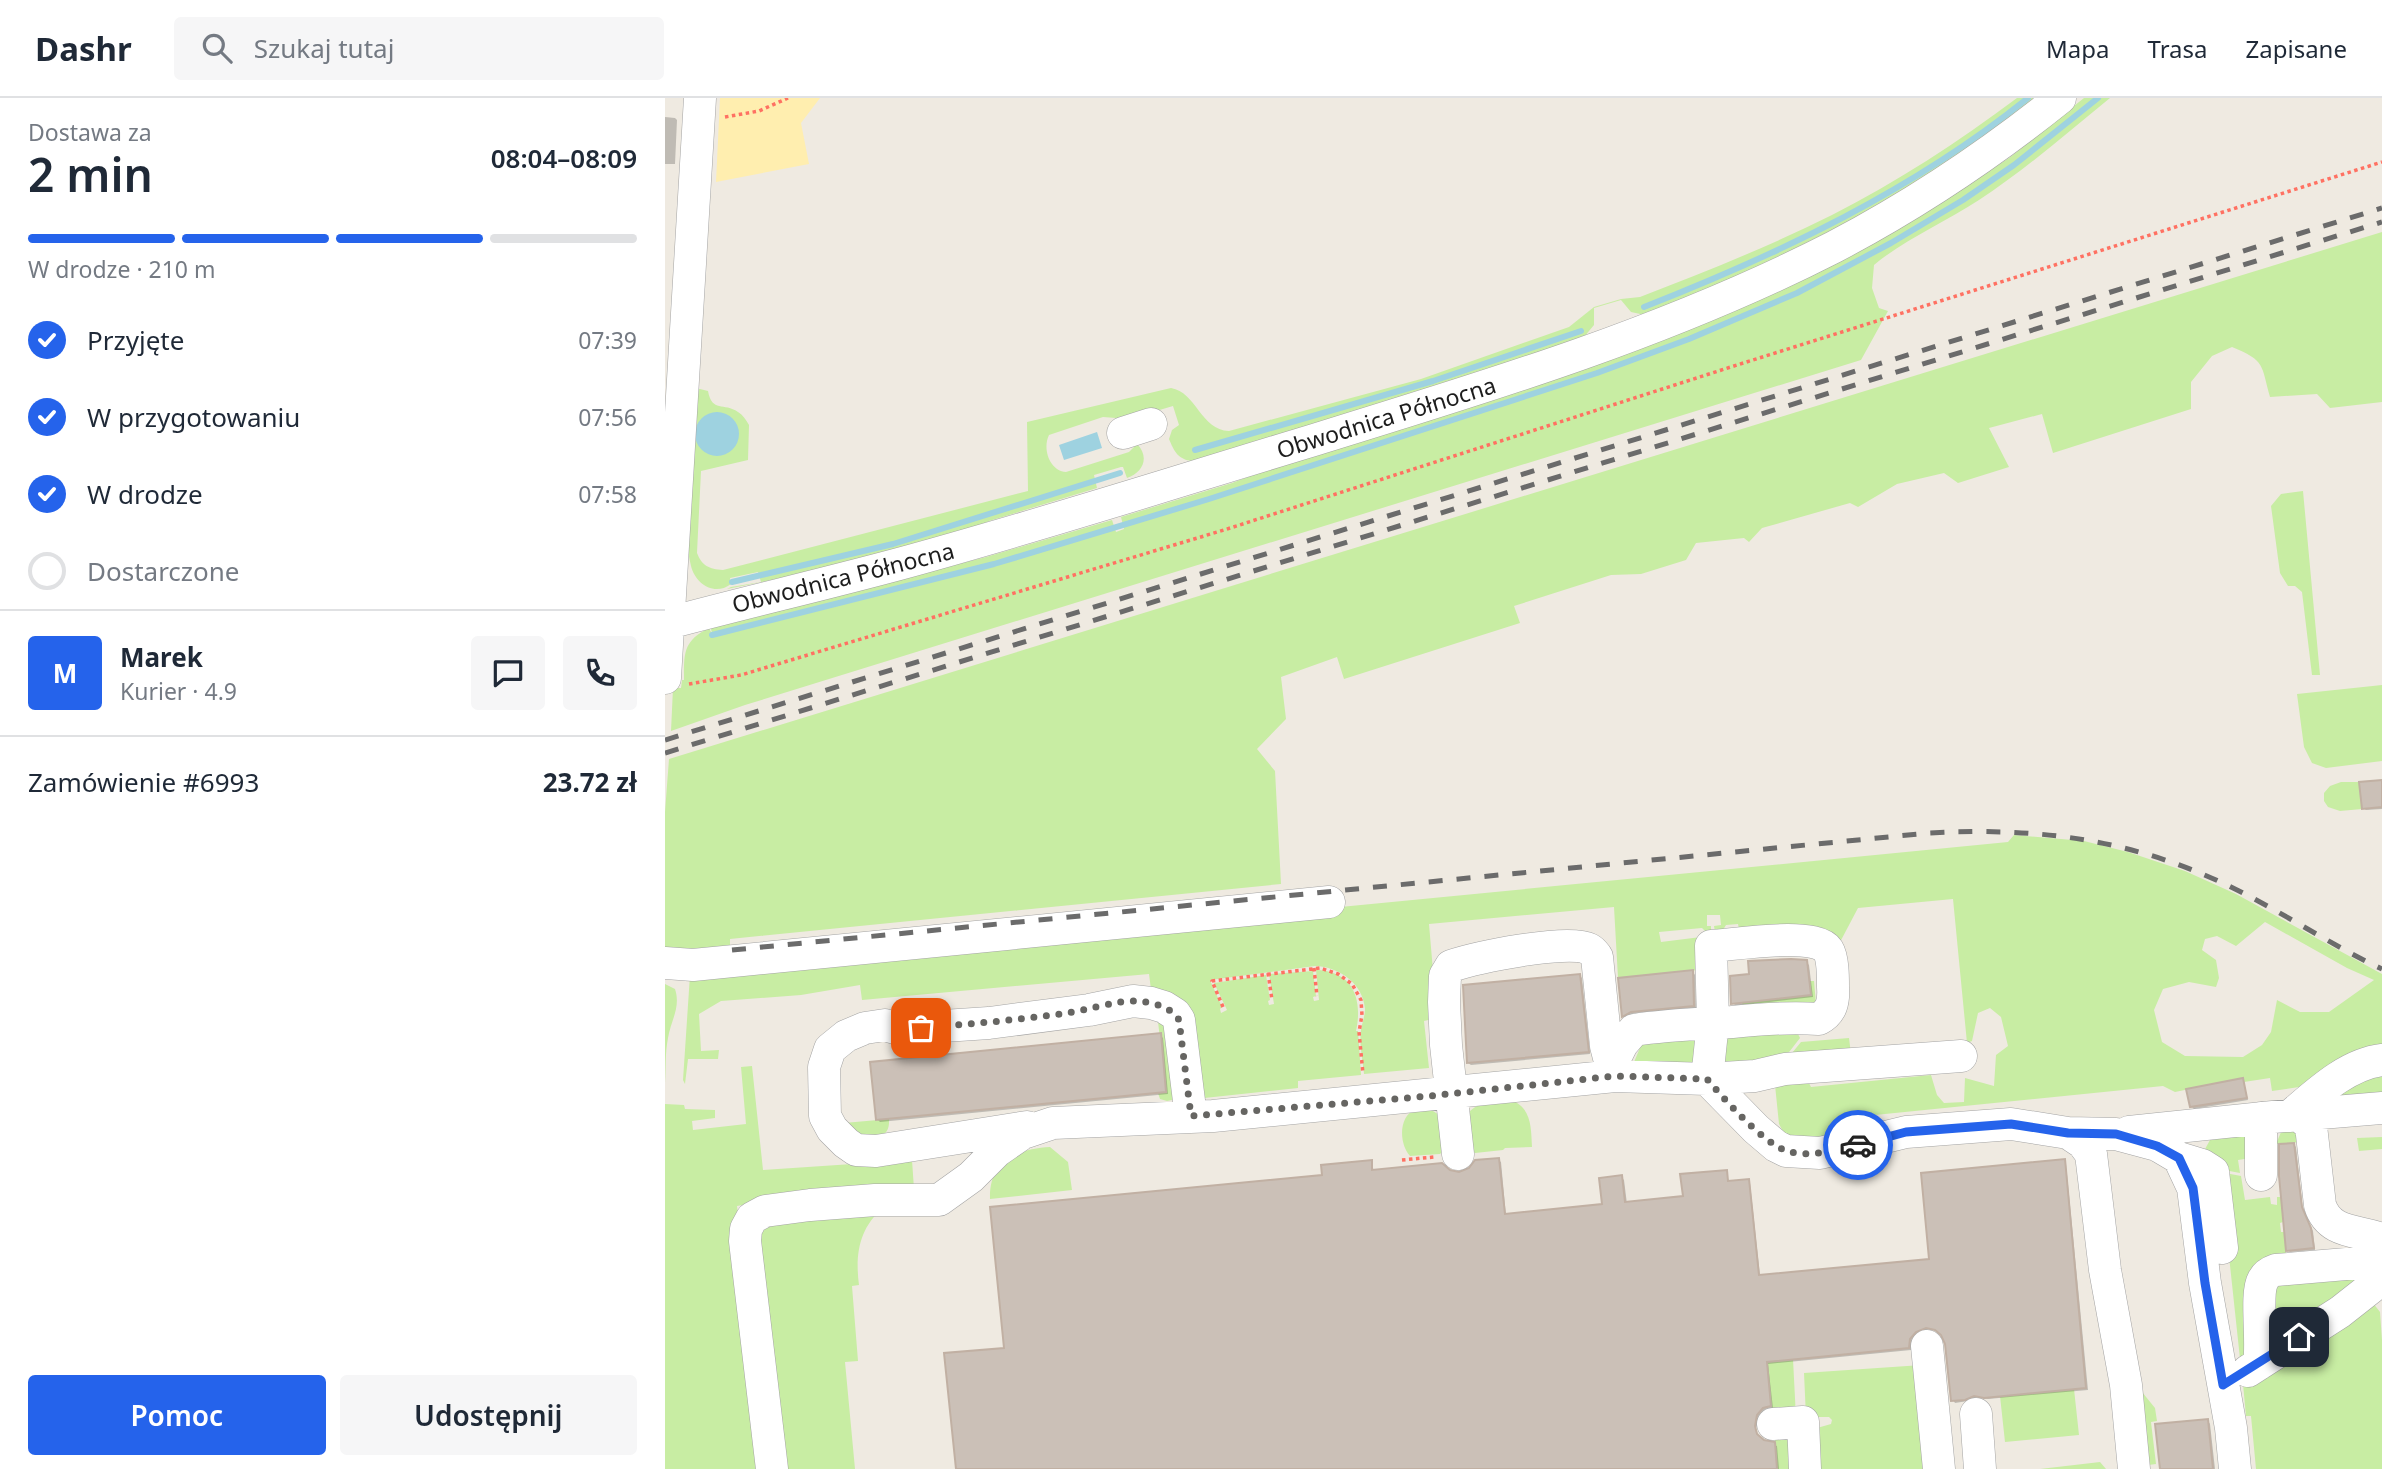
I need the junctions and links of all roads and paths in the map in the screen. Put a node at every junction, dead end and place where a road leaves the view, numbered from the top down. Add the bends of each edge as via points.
1 (788, 98) edge
2 (2060, 98) edge
3 (699, 106) edge
4 (2382, 162) edge
5 (667, 623) edge
6 (674, 682) edge
7 (1329, 902) dead end
8 (665, 963) edge
9 (1314, 968) junction
10 (1268, 973) junction
11 (1317, 996) dead end
12 (1272, 1000) dead end
13 (1223, 1007) dead end
14 (1961, 1056) dead end
15 (2382, 1060) edge
16 (1613, 1071) junction
17 (1707, 1079) junction
18 (1451, 1094) junction
19 (1365, 1102) junction
20 (2382, 1108) edge
21 (1191, 1116) junction
22 (2284, 1116) junction
23 (1053, 1123) junction
24 (2068, 1133) junction
25 (2116, 1134) junction
26 (1458, 1154) dead end
27 (2261, 1175) dead end
28 (2382, 1239) edge
29 (2382, 1261) edge
30 (2382, 1279) edge
31 (1927, 1346) dead end
32 (2259, 1364) junction
33 (2223, 1385) junction
34 (1976, 1414) dead end
35 (1773, 1424) dead end
36 (772, 1469) edge
37 (1805, 1469) edge
38 (1939, 1469) edge
39 (1980, 1469) edge
40 (2134, 1469) edge
41 (2235, 1469) edge

1 - 3 path via 759,111 719,118
2 - 5 street, Obwodnica Północna via 1946,182 1834,246 1731,295 1588,351 972,544
3 - 5 street
4 - 6 path via 1138,557 741,675
5 - 6 street
7 - 8 street via 693,965
9 - 10 path
9 - 11 path
9 - 19 path via 1338,974 1359,994
10 - 12 path
10 - 13 path via 1212,981
14 - 17 street
15 - 22 street via 2349,1072
16 - 17 street
16 - 17 street via 1622,1044 1634,1030 1713,1022
16 - 18 street
16 - 18 street via 1597,957 1592,950 1558,947 1499,953 1451,965 1445,976
17 - 24 street via 1764,1136 1795,1153 1819,1153 1906,1132 2011,1124
18 - 19 street
18 - 26 street
19 - 21 street
20 - 22 street
21 - 23 street
21 - 23 street via 1179,1020 1151,1003 1133,1001 989,1023 865,1028 830,1049 824,1067 825,1116 832,1129 856,1150 876,1151
22 - 25 street
22 - 27 street
22 - 28 street via 2311,1126 2320,1205 2329,1222
23 - 36 street via 1023,1133 939,1200 900,1198 810,1205 765,1211 752,1218 745,1241
24 - 25 street
24 - 40 street via 2091,1154
25 - 33 street via 2179,1158 2193,1188
29 - 32 street via 2276,1270 2266,1275 2260,1297
30 - 32 street
31 - 38 street
32 - 33 street
33 - 41 street
34 - 39 street
35 - 37 street via 1803,1422

